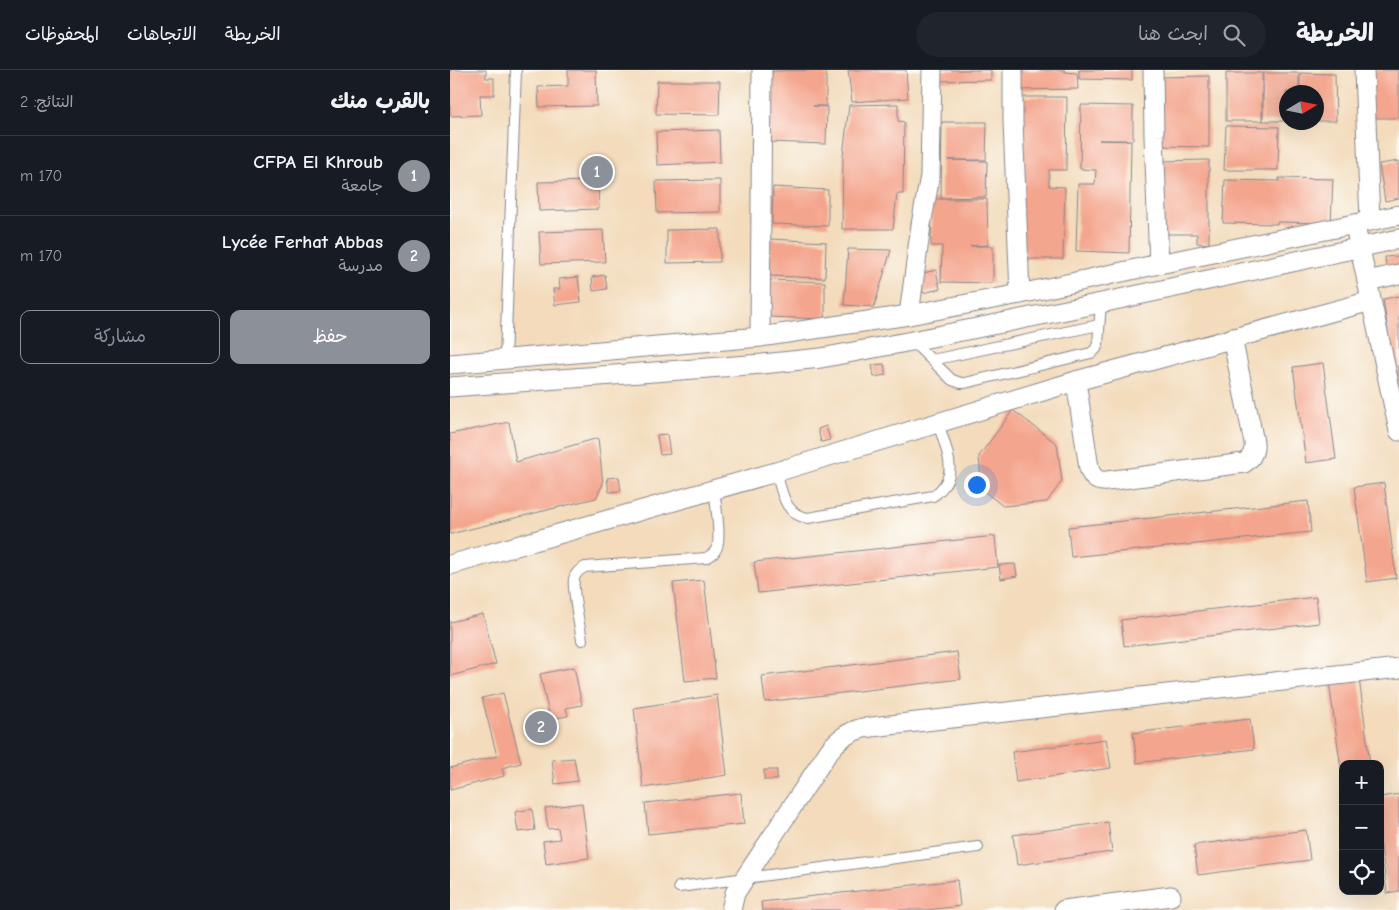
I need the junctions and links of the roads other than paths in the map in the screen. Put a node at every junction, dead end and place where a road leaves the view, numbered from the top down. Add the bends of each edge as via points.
1 (516, 70) edge
2 (762, 70) edge
3 (932, 70) edge
4 (1013, 70) edge
5 (1154, 70) edge
6 (1364, 70) edge
7 (1399, 215) edge
8 (1362, 222) junction
9 (1399, 240) edge
10 (1360, 248) junction
11 (1159, 264) junction
12 (1399, 274) edge
13 (1367, 281) junction
14 (1020, 294) junction
15 (1371, 301) junction
16 (1101, 303) junction
17 (909, 315) junction
18 (1100, 325) junction
19 (760, 337) junction
20 (1232, 338) junction
21 (912, 341) junction
22 (505, 359) junction
23 (932, 360) junction
24 (450, 364) edge
25 (1076, 381) junction
26 (450, 387) edge
27 (938, 423) junction
28 (1399, 431) edge
29 (776, 472) junction
30 (714, 488) junction
31 (450, 565) edge
32 (582, 640) dead end
33 (1399, 668) edge
34 (978, 847) dead end
35 (745, 878) junction
36 (679, 887) dead end
37 (1171, 896) dead end
38 (731, 910) edge
39 (1064, 910) edge

1 - 22 lane
2 - 19 street
3 - 17 street via 930,176
4 - 14 street
5 - 11 street
6 - 8 street
7 - 8 street
8 - 10 street
8 - 11 street
9 - 10 street
10 - 13 street
10 - 16 street
11 - 14 street
12 - 13 street
13 - 15 street
14 - 17 street
15 - 20 street
15 - 28 street
16 - 18 lane
16 - 21 street
17 - 19 street
18 - 23 lane
18 - 23 lane via 1098,344 1092,353 965,383 952,380
19 - 22 street
20 - 25 street
20 - 25 street via 1254,442 1252,456 1244,463 1101,482 1095,479 1089,468
21 - 23 lane
21 - 26 street via 790,362
22 - 24 street
25 - 27 street
27 - 29 street
27 - 29 lane via 950,476 941,491 933,496 808,518 789,508
29 - 30 street
30 - 31 street
30 - 32 lane via 719,539 716,551 711,555 706,558 584,567 576,573 573,583
33 - 35 street via 862,728 836,742
34 - 35 lane
35 - 36 lane
35 - 38 street via 735,893
37 - 39 street

